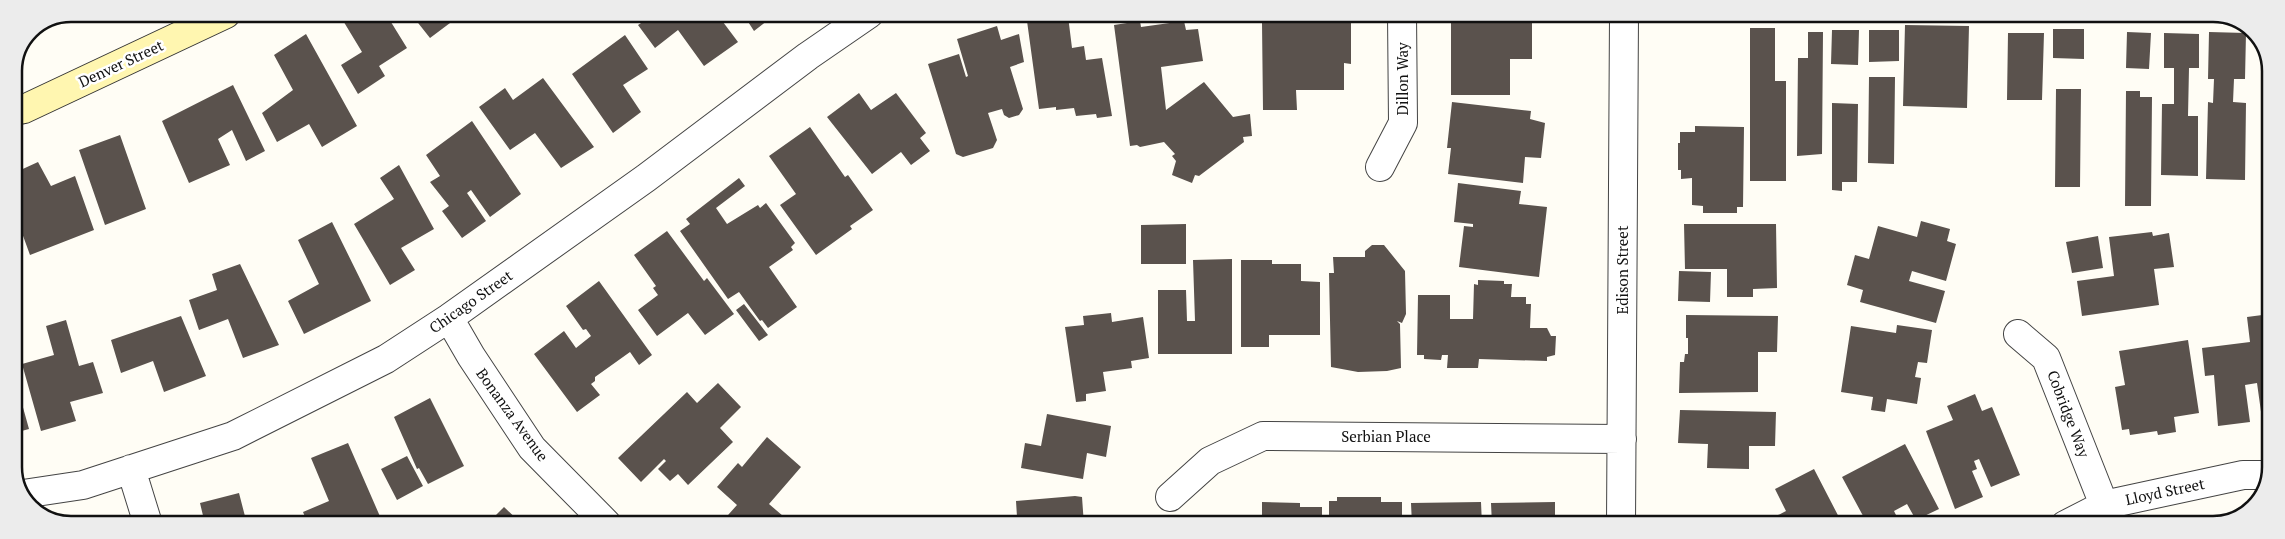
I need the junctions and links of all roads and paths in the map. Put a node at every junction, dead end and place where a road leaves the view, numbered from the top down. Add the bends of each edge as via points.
1 (209, 22) edge
2 (857, 22) edge
3 (1402, 22) edge
4 (1624, 22) edge
5 (22, 108) edge
6 (1380, 167) dead end
7 (449, 318) junction
8 (2018, 334) dead end
9 (1622, 439) junction
10 (131, 469) junction
11 (2262, 475) edge
12 (30, 493) edge
13 (1170, 497) dead end
14 (2104, 505) junction
15 (146, 516) edge
16 (599, 516) edge
17 (1621, 516) edge
18 (2083, 516) edge

1 - 5 street, Denver Street
2 - 7 street, Chicago Street
3 - 6 street, Dillon Way via 1403,123
4 - 9 street, Edison Street
7 - 10 street, Chicago Street via 386,359 234,436
7 - 16 street, Bonanza Avenue via 532,448
8 - 14 street, Cobridge Way via 2046,358
9 - 13 street, Serbian Place via 1263,436 1210,460
9 - 17 street, Edison Street
10 - 12 street, Chicago Street via 83,485
10 - 15 street
11 - 14 street, Lloyd Street via 2243,475
14 - 18 street, Lloyd Street

